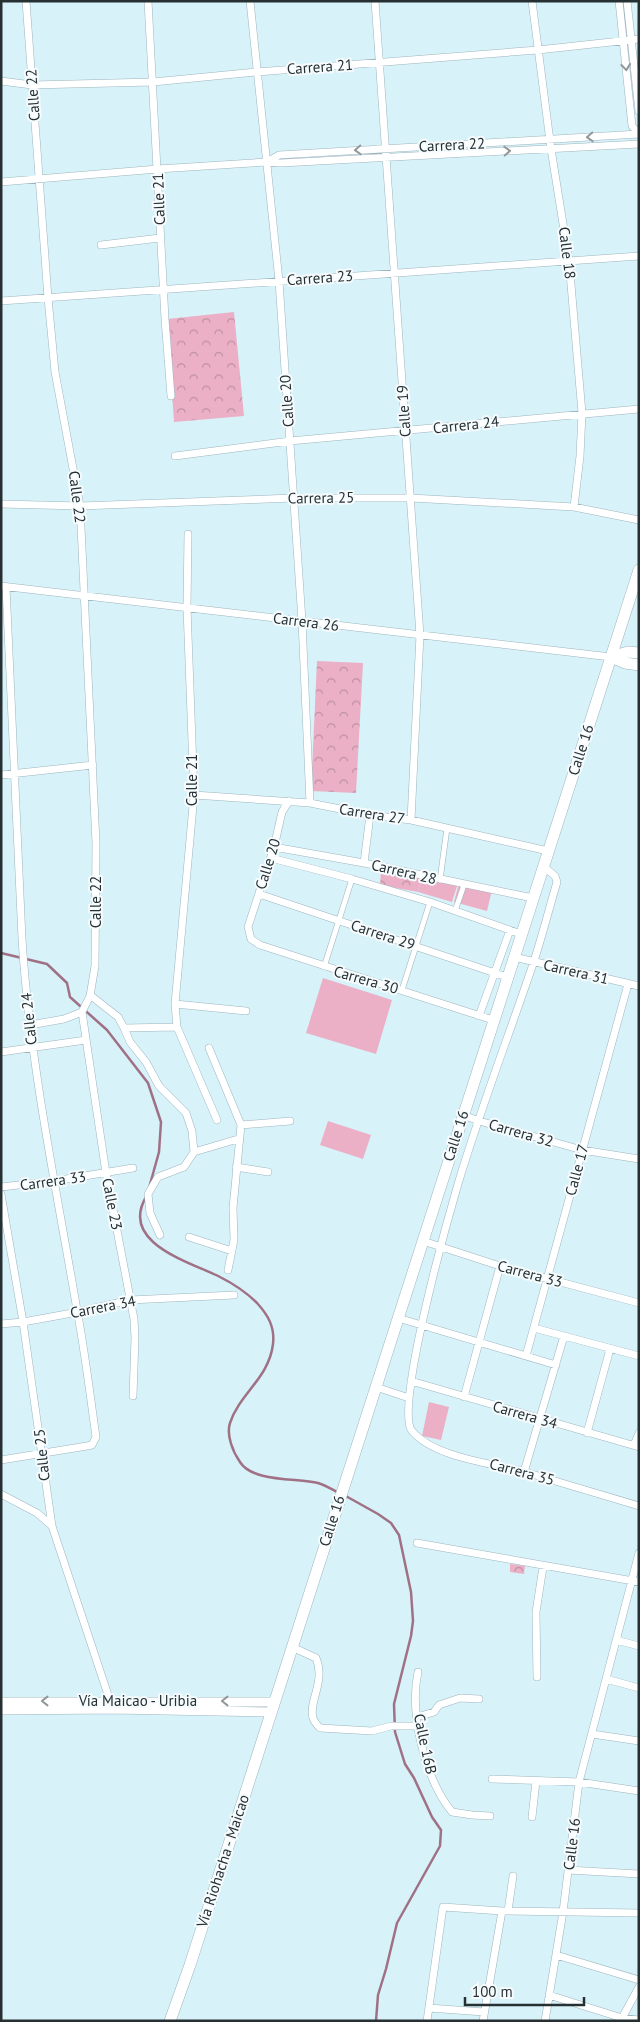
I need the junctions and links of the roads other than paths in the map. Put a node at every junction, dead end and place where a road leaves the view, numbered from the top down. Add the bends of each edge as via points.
1 (26, 1) edge
2 (148, 1) edge
3 (250, 1) edge
4 (375, 1) edge
5 (532, 1) edge
6 (619, 1) edge
7 (627, 1) edge
8 (635, 40) edge
9 (623, 41) junction
10 (538, 50) junction
11 (379, 62) junction
12 (256, 72) junction
13 (1, 81) edge
14 (153, 82) junction
15 (32, 85) junction
16 (639, 111) edge
17 (639, 134) edge
18 (550, 139) junction
19 (639, 144) edge
20 (385, 148) junction
21 (551, 149) junction
22 (386, 158) junction
23 (266, 162) junction
24 (158, 169) junction
25 (39, 180) junction
26 (1, 182) edge
27 (160, 238) junction
28 (101, 245) dead end
29 (639, 256) edge
30 (569, 261) junction
31 (394, 273) junction
32 (280, 281) junction
33 (163, 290) junction
34 (48, 298) junction
35 (1, 301) edge
36 (171, 396) dead end
37 (639, 409) edge
38 (582, 413) junction
39 (406, 431) junction
40 (290, 440) junction
41 (175, 456) dead end
42 (294, 498) junction
43 (411, 498) junction
44 (1, 504) edge
45 (80, 506) junction
46 (574, 507) junction
47 (639, 520) edge
48 (188, 534) dead end
49 (639, 570) edge
50 (4, 587) edge
51 (84, 597) junction
52 (187, 608) junction
53 (302, 621) junction
54 (420, 635) junction
55 (639, 653) edge
56 (611, 657) junction
57 (639, 664) edge
58 (93, 765) junction
59 (15, 774) junction
60 (1, 775) edge
61 (194, 795) junction
62 (289, 801) junction
63 (310, 802) junction
64 (370, 815) junction
65 (411, 820) junction
66 (447, 828) junction
67 (274, 847) junction
68 (548, 851) junction
69 (271, 858) junction
70 (364, 863) junction
71 (543, 866) junction
72 (352, 879) junction
73 (440, 880) junction
74 (464, 885) junction
75 (258, 894) junction
76 (533, 898) junction
77 (430, 902) junction
78 (455, 911) junction
79 (339, 921) junction
80 (248, 928) joint
81 (510, 930) junction
82 (521, 934) junction
83 (416, 946) junction
84 (514, 957) junction
85 (534, 962) junction
86 (323, 967) junction
87 (496, 972) junction
88 (507, 977) junction
89 (628, 984) junction
90 (639, 986) edge
91 (402, 990) junction
92 (90, 995) junction
93 (175, 1004) junction
94 (246, 1011) dead end
95 (82, 1012) junction
96 (479, 1016) junction
97 (493, 1020) junction
98 (30, 1025) junction
99 (177, 1027) junction
100 (124, 1028) junction
101 (86, 1040) junction
102 (32, 1048) junction
103 (209, 1048) dead end
104 (1, 1052) edge
105 (463, 1115) junction
106 (217, 1120) dead end
107 (290, 1121) dead end
108 (479, 1121) junction
109 (241, 1125) junction
110 (238, 1139) junction
111 (582, 1150) junction
112 (194, 1152) junction
113 (639, 1159) edge
114 (236, 1167) junction
115 (133, 1168) dead end
116 (268, 1172) dead end
117 (106, 1173) junction
118 (54, 1181) junction
119 (1, 1187) edge
120 (1, 1194) edge
121 (160, 1235) dead end
122 (189, 1237) dead end
123 (422, 1241) junction
124 (440, 1246) junction
125 (232, 1251) junction
126 (500, 1266) junction
127 (228, 1270) dead end
128 (547, 1279) junction
129 (234, 1295) dead end
130 (130, 1300) junction
131 (639, 1303) edge
132 (78, 1312) junction
133 (398, 1318) junction
134 (23, 1322) junction
135 (1, 1324) edge
136 (422, 1326) junction
137 (534, 1328) junction
138 (564, 1336) junction
139 (479, 1342) junction
140 (610, 1348) junction
141 (526, 1356) junction
142 (639, 1356) edge
143 (556, 1365) junction
144 (411, 1381) junction
145 (376, 1387) junction
146 (133, 1396) dead end
147 (464, 1397) junction
148 (409, 1398) junction
149 (540, 1419) junction
150 (587, 1433) junction
151 (639, 1433) edge
152 (636, 1446) edge
153 (44, 1454) junction
154 (1, 1460) edge
155 (524, 1472) junction
156 (1, 1494) edge
157 (639, 1506) edge
158 (52, 1526) junction
159 (416, 1544) dead end
160 (639, 1553) edge
161 (543, 1567) junction
162 (635, 1581) edge
163 (616, 1640) junction
164 (639, 1646) edge
165 (292, 1647) junction
166 (418, 1672) dead end
167 (537, 1677) dead end
168 (606, 1679) junction
169 (639, 1688) edge
170 (479, 1699) dead end
171 (1, 1702) edge
172 (112, 1705) junction
173 (272, 1707) junction
174 (1, 1710) edge
175 (417, 1718) junction
176 (418, 1726) junction
177 (592, 1734) junction
178 (639, 1740) edge
179 (492, 1778) dead end
180 (536, 1781) junction
181 (579, 1782) junction
182 (639, 1791) edge
183 (490, 1816) dead end
184 (532, 1817) dead end
185 (568, 1870) junction
186 (639, 1874) edge
187 (512, 1876) dead end
188 (505, 1911) junction
189 (563, 1912) junction
190 (639, 1913) edge
191 (556, 1955) junction
192 (639, 1980) edge
193 (639, 1987) edge
194 (549, 1995) junction
195 (429, 2008) junction
196 (484, 2012) junction
197 (621, 2020) edge
198 (639, 2020) edge
199 (170, 2021) edge
200 (427, 2021) edge
201 (483, 2021) edge
202 (545, 2021) edge

1 - 15 street, Calle 22
2 - 14 street, Calle 21
3 - 12 street, Calle 20
4 - 11 street, Calle 19
5 - 10 street, Calle 18
6 - 9 street
7 - 8 street
8 - 9 street, Carrera 21
8 - 16 street
9 - 10 street, Carrera 21
9 -> 17 street via 632,126
10 - 11 street, Carrera 21
10 - 18 street, Calle 18
11 - 12 street, Carrera 21
11 - 20 street, Calle 19
12 - 14 street, Carrera 21
12 - 23 street, Calle 20
13 - 15 street, Carrera 21
14 - 15 street, Carrera 21
14 - 24 street, Calle 21
15 - 25 street, Calle 22
17 -> 18 street, Carrera 22
18 - 20 street, Carrera 22
18 - 21 street, Calle 18
19 - 21 street, Carrera 22
20 - 22 street, Calle 19
20 -> 23 street, Carrera 22 via 279,154
22 -> 21 street, Carrera 22
21 - 30 street, Calle 18
22 - 23 street, Carrera 22
22 - 31 street, Calle 19
23 - 24 street, Carrera 22
23 - 32 street, Calle 20
24 - 25 street, Carrera 22
24 - 27 street, Calle 21
25 - 26 street, Carrera 22
25 - 34 street, Calle 22
27 - 28 street
27 - 33 street, Calle 21
29 - 30 street, Carrera 23
30 - 31 street, Carrera 23
30 - 38 street, Calle 18
31 - 32 street, Carrera 23
31 - 39 street, Calle 19
32 - 33 street, Carrera 23
32 - 40 street, Calle 20
33 - 34 street, Carrera 23
33 - 36 street, Calle 21
34 - 35 street, Carrera 23
34 - 45 street, Calle 22 via 55,372
37 - 38 street, Carrera 24
38 - 39 street, Carrera 24
38 - 46 street, Calle 18
39 - 40 street, Carrera 24
39 - 43 street, Calle 19
40 - 41 street, Carrera 24
40 - 42 street, Calle 20
42 - 43 street, Carrera 25
42 - 45 street, Carrera 25
42 - 53 street, Calle 20
43 - 46 street, Carrera 25
43 - 54 street, Calle 19
44 - 45 street, Carrera 25
45 - 51 street, Calle 22
46 - 47 street, Carrera 25
48 - 52 street, Calle 21
49 - 56 highway, Calle 16
50 - 51 street, Carrera 26
50 - 59 street, Calle 24
51 - 52 street, Carrera 26
51 - 58 street, Calle 22
52 - 53 street, Carrera 26
52 - 61 street, Calle 21
53 - 54 street, Carrera 26
53 - 63 street, Calle 20
54 - 56 street, Carrera 26
54 - 65 street, Calle 19
55 - 56 highway via 628,652
56 - 57 highway
56 - 68 highway, Calle 16
58 - 59 street
58 - 92 street, Calle 22 via 96,957
59 - 60 street
59 - 98 street, Calle 24 via 22,939
61 - 62 street, Carrera 27
61 - 93 street, Calle 21
62 - 63 street, Carrera 27
62 - 67 street, Calle 20 via 282,812
63 - 64 street, Carrera 27
64 - 65 street, Carrera 27
64 - 70 street
65 - 66 street, Carrera 27
66 - 68 street, Carrera 27
66 - 73 street
67 - 69 street, Calle 20
67 - 70 street, Carrera 28
68 - 71 highway, Calle 16
69 - 72 street, Carrera 28
69 - 75 street, Calle 20
70 - 73 street, Carrera 28
71 - 76 highway, Calle 16
71 - 85 street via 557,882
72 - 77 street, Carrera 28
72 - 79 street
73 - 74 street, Carrera 28
74 - 76 street, Carrera 28
74 - 78 street
75 - 79 street, Carrera 29
75 - 80 street, Calle 20
76 - 82 highway, Calle 16
77 - 78 street, Carrera 28
77 - 83 street
78 - 81 street, Carrera 28
79 - 83 street, Carrera 29
79 - 86 street
80 - 86 street, Carrera 30 via 251,939 260,945
81 - 82 street, Carrera 28
81 - 87 street
82 - 84 highway, Calle 16
83 - 87 street, Carrera 29
83 - 91 street
84 - 85 street, Carrera 31
84 - 88 highway, Calle 16
85 - 89 street, Carrera 31
85 - 108 street
86 - 91 street, Carrera 30
87 - 88 street, Carrera 29
87 - 96 street
88 - 97 highway, Calle 16
89 - 90 street, Carrera 31
89 - 111 street, Calle 17
91 - 96 street, Carrera 30
92 - 95 street, Calle 22
92 - 100 street via 118,1017
93 - 94 street
93 - 99 street, Calle 21
95 - 98 street
95 - 101 street, Calle 23
96 - 97 street, Carrera 30
97 - 105 highway, Calle 16
98 - 102 street, Calle 24
99 - 100 street
99 - 106 street, Calle 21
100 - 112 street via 160,1086 186,1113
101 - 102 street
101 - 117 street, Calle 23
102 - 104 street
102 - 118 street, Calle 24
103 - 109 street
105 - 108 street, Carrera 32
105 - 123 highway, Calle 16
107 - 109 street
108 - 111 street, Carrera 32
108 - 124 street
109 - 110 street
110 - 112 street
110 - 114 street
111 - 113 street, Carrera 32
111 - 128 street, Calle 17
112 - 121 street via 184,1167 158,1177 148,1194 150,1212
114 - 116 street
114 - 125 street
115 - 117 street, Carrera 33
117 - 118 street, Carrera 33
117 - 130 street, Calle 23
118 - 119 street, Carrera 33
118 - 132 street, Calle 24
120 - 134 street, Calle 25
122 - 125 street
123 - 124 street, Carrera 33
123 - 133 highway, Calle 16
124 - 126 street, Carrera 33
124 - 136 street
125 - 127 street
126 - 128 street, Carrera 33
126 - 139 street
128 - 131 street, Carrera 33
128 - 137 street, Calle 17
129 - 130 street, Carrera 34
130 - 132 street, Carrera 34
130 - 146 street, Calle 23 via 135,1338
132 - 134 street, Carrera 34
132 - 153 street, Calle 24 via 96,1437 92,1445
133 - 136 street
133 - 145 highway, Calle 16
134 - 135 street, Carrera 34
134 - 153 street, Calle 25
136 - 139 street
136 - 144 street
137 - 138 street
137 - 141 street, Calle 17
138 - 140 street
138 - 143 street
139 - 141 street
139 - 147 street
140 - 142 street
140 - 150 street
141 - 143 street
143 - 149 street
144 - 147 street, Carrera 34
144 - 148 street
145 - 148 street
145 - 165 highway, Calle 16
147 - 149 street, Carrera 34
148 - 155 street, Carrera 35 via 410,1429 422,1439 445,1452
149 - 150 street, Carrera 34
149 - 155 street
150 - 152 street, Carrera 34
151 - 152 street
153 - 154 street
153 - 158 street, Calle 25
155 - 157 street, Carrera 35
156 - 158 street via 37,1513
158 - 172 street, Calle 25
159 - 161 street
160 - 162 street, Calle 16
161 - 162 street
161 - 167 street via 536,1612
162 - 163 street, Calle 16
163 - 164 street
163 - 168 street, Calle 16
165 - 173 highway, Calle 16
165 - 176 street via 316,1658 319,1666 320,1678 312,1712 320,1728 372,1731 391,1726
166 - 175 street, Calle 16B via 415,1685
168 - 169 street
168 - 177 street, Calle 16
170 - 175 street via 460,1698
172 -> 171 street, Vía Maicao - Uribia
172 - 173 street, Vía Maicao - Uribia
172 - 174 street, Vía Maicao - Uribia
173 - 199 highway, Vía Riohacha - Maicao
175 - 176 street, Calle 16B
176 - 183 street, Calle 16B via 432,1781 452,1812
177 - 178 street
177 - 181 street, Calle 16
179 - 180 street
180 - 181 street
180 - 184 street
181 - 182 street
181 - 185 street, Calle 16
185 - 186 street
185 - 189 street, Calle 16
187 - 188 street
188 - 189 street
188 - 195 street via 443,1907
188 - 196 street
189 - 190 street
189 - 191 street, Calle 16
191 - 192 street
191 - 194 street, Calle 16
193 - 197 street
194 - 197 street
194 - 202 street, Calle 16
195 - 196 street
195 - 200 street
196 - 201 street
197 - 198 street

